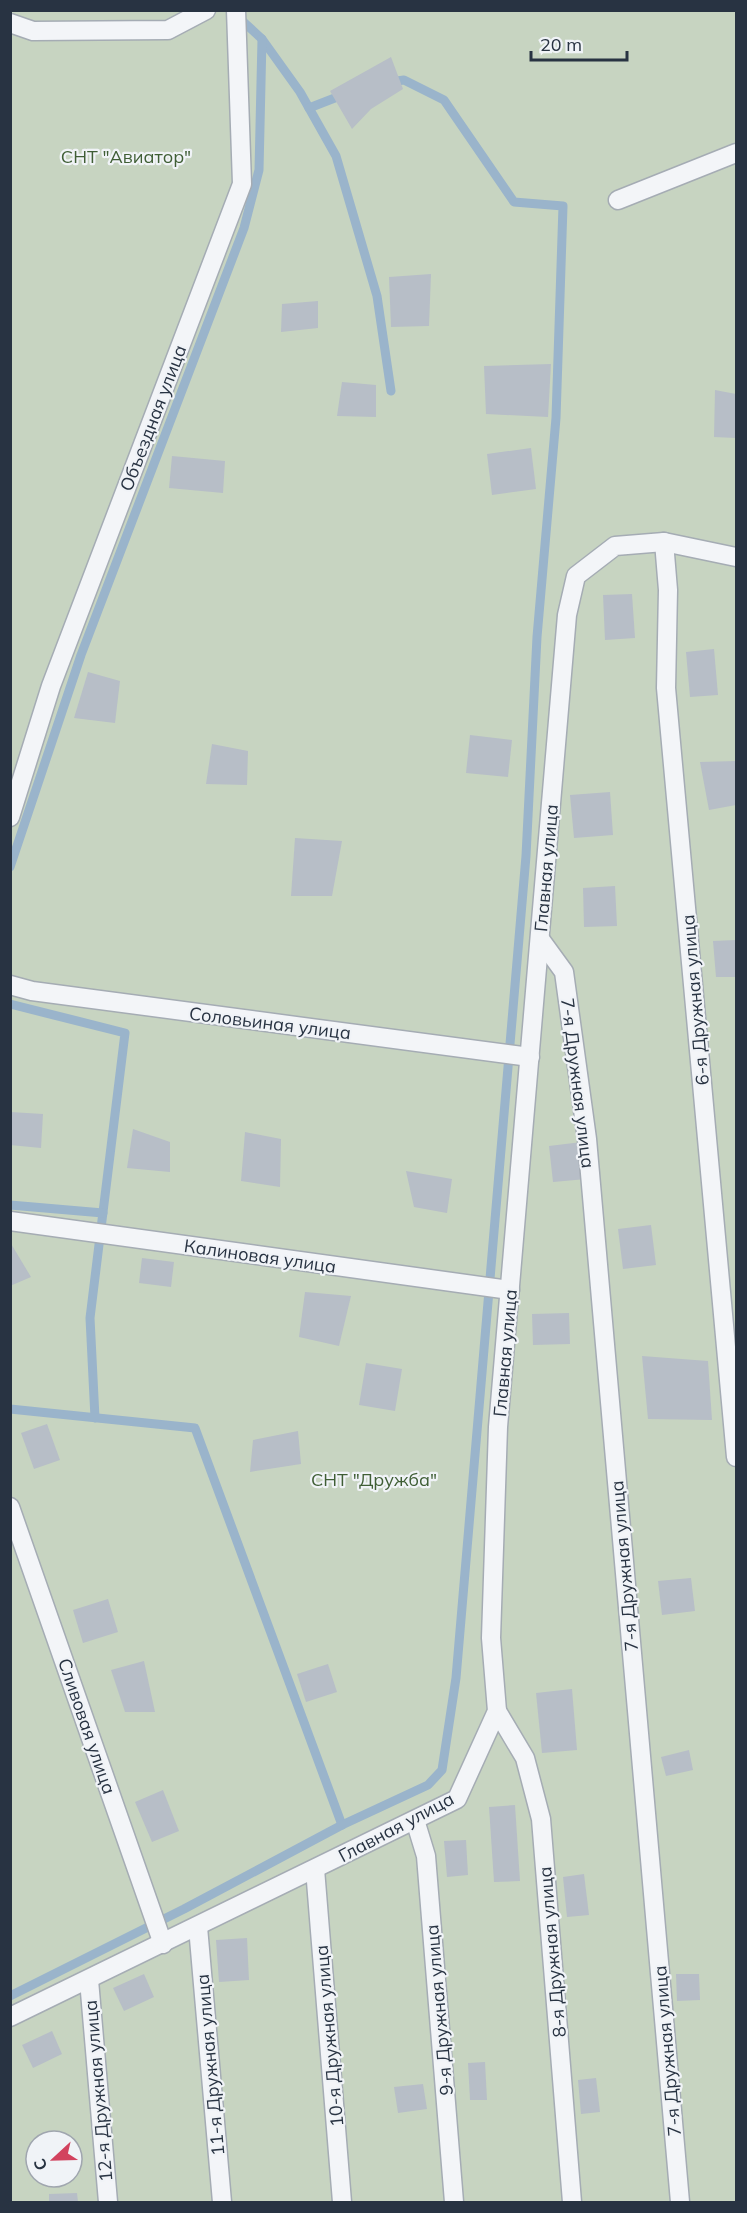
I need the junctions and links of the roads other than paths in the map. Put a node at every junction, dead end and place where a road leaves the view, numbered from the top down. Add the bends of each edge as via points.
1 (206, 10) edge
2 (236, 10) edge
3 (10, 23) edge
4 (736, 153) edge
5 (618, 200) dead end
6 (664, 542) junction
7 (736, 557) edge
8 (10, 817) edge
9 (540, 939) junction
10 (10, 985) edge
11 (530, 1057) junction
12 (10, 1221) edge
13 (510, 1290) junction
14 (736, 1458) edge
15 (10, 1508) edge
16 (497, 1711) junction
17 (415, 1820) junction
18 (315, 1869) junction
19 (198, 1927) junction
20 (163, 1944) junction
21 (88, 1980) junction
22 (10, 2017) edge
23 (108, 2202) edge
24 (222, 2202) edge
25 (342, 2202) edge
26 (454, 2202) edge
27 (572, 2202) edge
28 (680, 2202) edge

1 - 3 lane via 168,30 33,31
2 - 8 lane, Объездная улица via 242,184 51,686
4 - 5 lane
6 - 7 lane, Главная улица
6 - 9 lane, Главная улица via 615,546 576,576 567,615
6 - 14 lane, 6-я Дружная улица via 668,590 666,688
9 - 11 lane, Главная улица
9 - 28 lane, 7-я Дружная улица via 564,972 587,1139
10 - 11 lane, Соловьиная улица via 32,992
11 - 13 lane, Главная улица
12 - 13 lane, Калиновая улица
13 - 16 lane, Главная улица via 498,1427 491,1626
15 - 20 lane, Сливовая улица
16 - 17 lane, Главная улица via 457,1799
16 - 27 lane, 8-я Дружная улица via 525,1758 541,1819
17 - 18 lane, Главная улица
17 - 26 lane, 9-я Дружная улица via 426,1856
18 - 19 lane, Главная улица
18 - 25 lane, 10-я Дружная улица
19 - 20 lane, Главная улица
19 - 24 lane, 11-я Дружная улица
20 - 21 lane, Главная улица
21 - 22 lane, Главная улица
21 - 23 lane, 12-я Дружная улица

